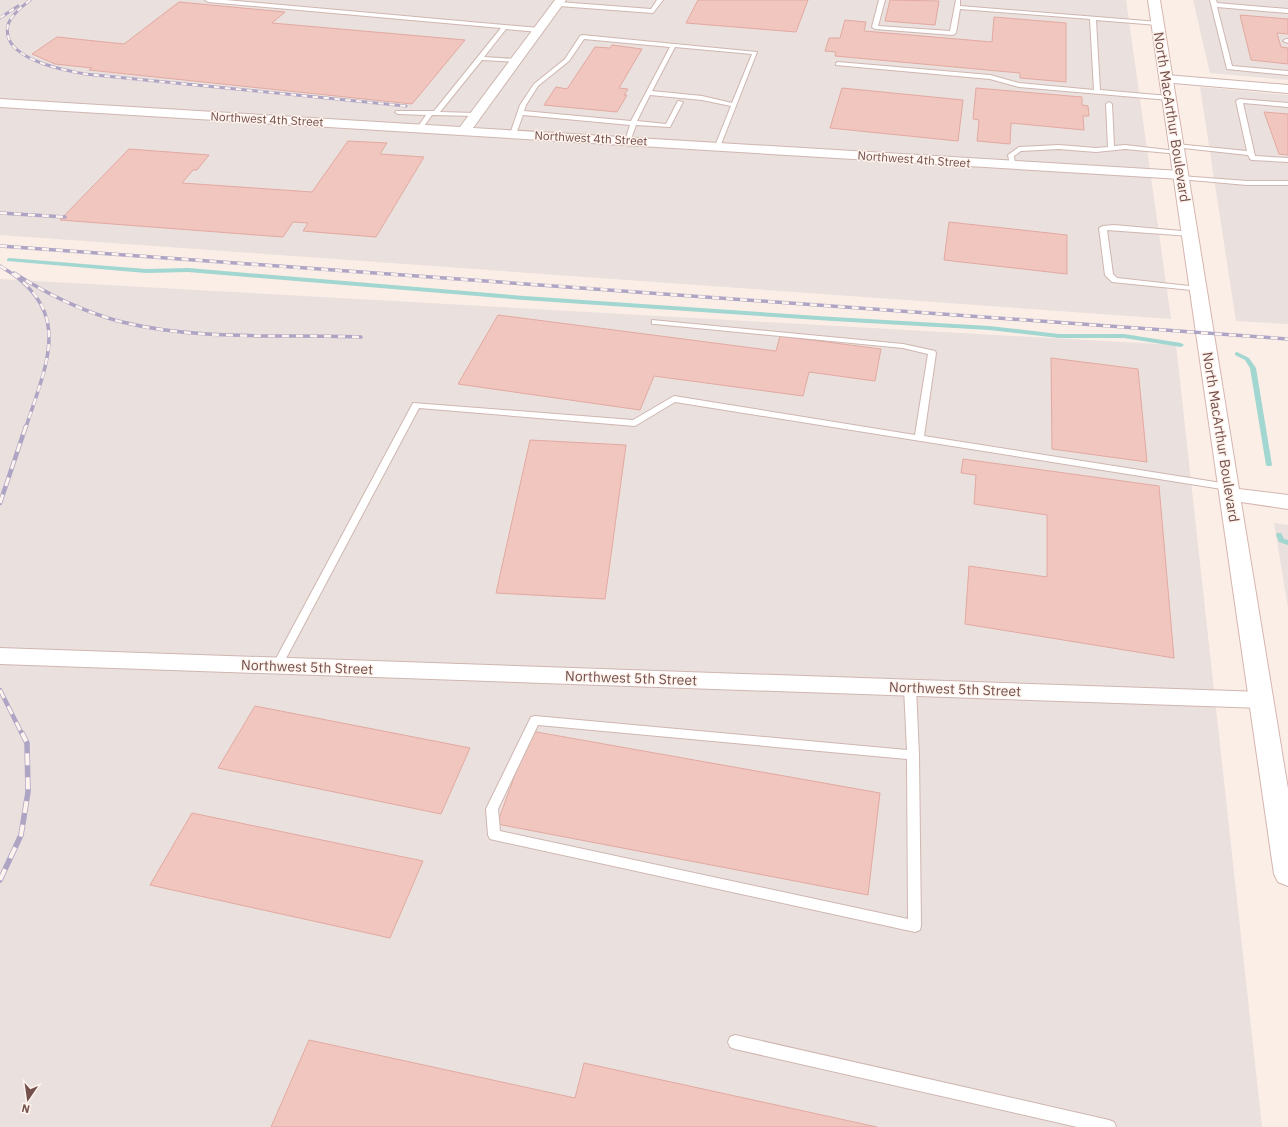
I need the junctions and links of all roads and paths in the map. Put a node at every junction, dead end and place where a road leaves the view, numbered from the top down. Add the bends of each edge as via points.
1 (208, 0) edge
2 (660, 0) edge
3 (882, 0) edge
4 (958, 0) edge
5 (1154, 0) edge
6 (560, 2) edge
7 (1214, 3) edge
8 (957, 7) junction
9 (1288, 11) edge
10 (1093, 18) junction
11 (1157, 23) junction
12 (505, 27) junction
13 (539, 30) junction
14 (673, 46) junction
15 (480, 58) junction
16 (516, 61) junction
17 (838, 64) dead end
18 (1288, 73) edge
19 (1166, 79) junction
20 (1288, 89) edge
21 (1097, 92) junction
22 (648, 93) junction
23 (1169, 98) junction
24 (680, 102) dead end
25 (0, 103) edge
26 (1109, 104) dead end
27 (734, 105) junction
28 (1288, 105) edge
29 (398, 112) dead end
30 (433, 113) junction
31 (520, 113) junction
32 (475, 115) junction
33 (633, 123) junction
34 (420, 128) junction
35 (464, 131) junction
36 (512, 134) junction
37 (628, 140) junction
38 (718, 146) junction
39 (1111, 149) junction
40 (1177, 150) junction
41 (1251, 153) junction
42 (1288, 160) edge
43 (1014, 165) junction
44 (1181, 176) junction
45 (1288, 183) edge
46 (1190, 234) junction
47 (1198, 289) junction
48 (655, 322) dead end
49 (919, 439) junction
50 (1229, 490) junction
51 (1288, 502) edge
52 (0, 656) edge
53 (277, 666) junction
54 (910, 688) junction
55 (1262, 700) junction
56 (913, 755) junction
57 (1288, 874) edge
58 (735, 1042) dead end
59 (1109, 1127) edge

1 - 12 lane
2 - 6 lane via 654,12
3 - 8 lane via 875,26 953,33
4 - 8 lane
5 - 11 main road, North MacArthur Boulevard
6 - 13 street
7 - 9 lane
7 - 18 lane via 1229,68
8 - 10 lane
10 - 11 lane
10 - 21 lane
11 - 19 main road, North MacArthur Boulevard
12 - 13 lane
12 - 15 lane
13 - 16 street
14 - 22 lane
14 - 27 lane via 754,53
14 - 31 lane via 582,37 567,60 536,86
15 - 16 lane
15 - 30 lane
16 - 32 street
17 - 21 lane via 990,77 1019,84
19 - 20 street
19 - 23 main road, North MacArthur Boulevard
21 - 23 lane
22 - 27 lane via 702,98
22 - 33 lane
23 - 40 main road, North MacArthur Boulevard
24 - 33 lane via 668,126
25 - 34 street, Northwest 4th Street
26 - 39 lane
27 - 38 lane
28 - 41 lane via 1239,100
29 - 30 lane
30 - 32 lane
30 - 34 lane
31 - 33 lane
31 - 36 lane
32 - 35 street
33 - 37 lane
34 - 35 street, Northwest 4th Street
35 - 36 street, Northwest 4th Street
36 - 37 street, Northwest 4th Street
37 - 38 street, Northwest 4th Street
38 - 43 street, Northwest 4th Street
39 - 40 lane
39 - 43 lane via 1019,149 1011,155
40 - 41 lane
40 - 44 main road, North MacArthur Boulevard
41 - 42 lane via 1252,158
43 - 44 street, Northwest 4th Street
44 - 45 lane via 1247,183
44 - 46 main road, North MacArthur Boulevard
46 - 47 main road, North MacArthur Boulevard
46 - 47 lane via 1103,228 1110,275 1115,280
47 - 50 main road, North MacArthur Boulevard
48 - 49 lane via 903,346 932,353
49 - 50 lane
49 - 53 lane via 674,399 635,423 416,404
50 - 51 main road
50 - 55 main road, North MacArthur Boulevard
52 - 53 street, Northwest 5th Street
53 - 54 street, Northwest 5th Street
54 - 55 street, Northwest 5th Street
54 - 56 lane
55 - 57 main road, North MacArthur Boulevard
56 - 56 lane via 915,926 494,835 492,809 535,720
58 - 59 lane

